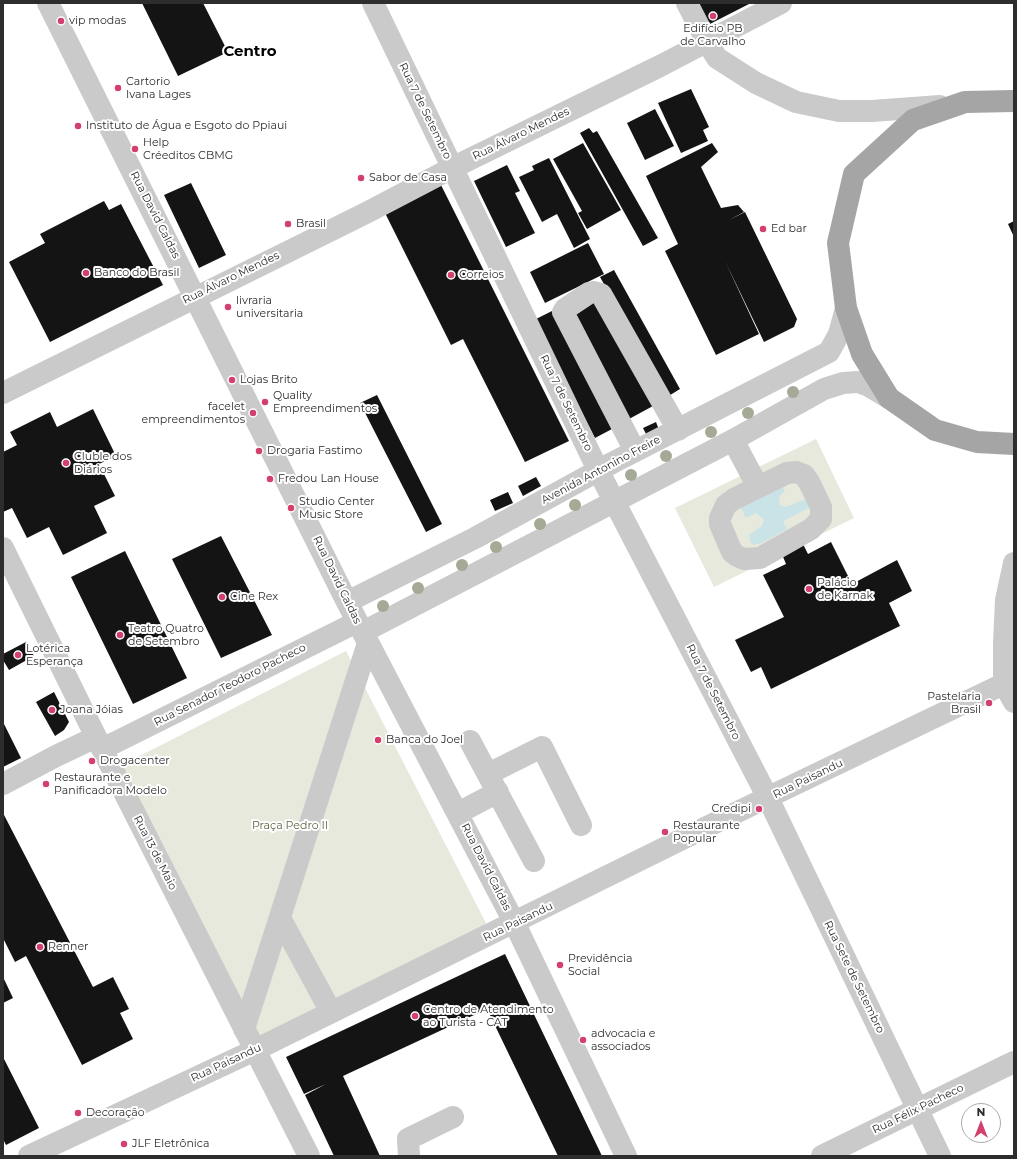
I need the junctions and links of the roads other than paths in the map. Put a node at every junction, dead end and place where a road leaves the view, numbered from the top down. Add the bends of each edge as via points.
1 (48, 3) edge
2 (374, 3) edge
3 (687, 3) edge
4 (781, 3) edge
5 (707, 42) junction
6 (1014, 101) edge
7 (965, 102) junction
8 (452, 168) junction
9 (196, 296) junction
10 (846, 308) junction
11 (3, 392) edge
12 (889, 398) junction
13 (729, 404) junction
14 (678, 430) junction
15 (739, 437) junction
16 (1014, 444) edge
17 (635, 451) junction
18 (598, 470) junction
19 (758, 487) junction
20 (614, 501) junction
21 (475, 538) junction
22 (3, 548) edge
23 (1014, 563) edge
24 (490, 566) junction
25 (390, 579) junction
26 (347, 602) junction
27 (406, 610) junction
28 (363, 632) junction
29 (1011, 688) edge
30 (470, 741) dead end
31 (99, 743) junction
32 (493, 783) junction
33 (3, 784) edge
34 (768, 798) junction
35 (458, 812) junction
36 (581, 825) dead end
37 (534, 861) dead end
38 (280, 918) junction
39 (515, 924) junction
40 (331, 1012) junction
41 (244, 1029) junction
42 (255, 1050) junction
43 (1014, 1062) edge
44 (918, 1110) junction
45 (453, 1117) dead end
46 (29, 1156) edge
47 (309, 1156) edge
48 (408, 1156) edge
49 (626, 1156) edge
50 (822, 1156) edge
51 (940, 1156) edge

1 - 9 street, Rua David Caldas
2 - 8 street, Rua 7 de Setembro
3 - 5 street
4 - 5 street, Rua Álvaro Mendes
5 - 7 street via 717,58 756,83 796,102 839,111 872,111 929,108
5 - 8 street, Rua Álvaro Mendes
6 - 7 main road
7 - 10 main road via 913,120 854,174 838,243
8 - 9 street, Rua Álvaro Mendes
8 - 18 street, Rua 7 de Setembro
9 - 11 street, Rua Álvaro Mendes
9 - 26 street, Rua David Caldas
10 - 12 main road via 862,354
10 - 13 street, Avenida Antonino Freire via 829,352
12 - 15 street via 863,384 844,382 824,389
12 - 16 main road via 936,430 977,442
13 - 14 street, Avenida Antonino Freire
13 - 15 street
14 - 17 street, Avenida Antonino Freire
14 - 17 street via 601,294 590,293 563,312
15 - 19 street
15 - 20 street
17 - 18 street, Avenida Antonino Freire
18 - 20 street, Rua 7 de Setembro
18 - 21 street, Avenida Antonino Freire
19 - 19 street via 726,505 720,518 732,552 744,559 760,558 811,529 821,519 821,506 804,475 796,472 787,473
20 - 24 street
20 - 34 street, Rua 7 de Setembro
21 - 24 street
21 - 25 street, Avenida Antonino Freire
22 - 31 street, Rua 13 de Maio
23 - 29 street via 1006,600 1004,643
24 - 27 street
25 - 26 street, Avenida Antonino Freire
25 - 27 street
26 - 28 street, Rua David Caldas
27 - 28 street
28 - 31 street, Rua Senador Teodoro Pacheco
28 - 35 street, Rua David Caldas
28 - 38 street
29 - 34 street, Rua Paisandu
30 - 32 street
31 - 33 street, Rua Senador Teodoro Pacheco via 56,756
31 - 41 street, Rua 13 de Maio
32 - 35 street
32 - 36 street via 542,747
32 - 37 street
34 - 39 street, Rua Paisandu
34 - 44 street, Rua Sete de Setembro
35 - 39 street, Rua David Caldas
38 - 40 street
38 - 41 street
39 - 40 street, Rua Paisandu
39 - 49 street, Rua David Caldas
40 - 42 street, Rua Paisandu
41 - 42 street, Rua 13 de Maio
42 - 46 street, Rua Paisandu
42 - 47 street, Rua 13 de Maio
43 - 44 street, Rua Félix Pacheco
44 - 50 street, Rua Félix Pacheco
44 - 51 street, Rua Sete de Setembro
45 - 48 street via 408,1139

